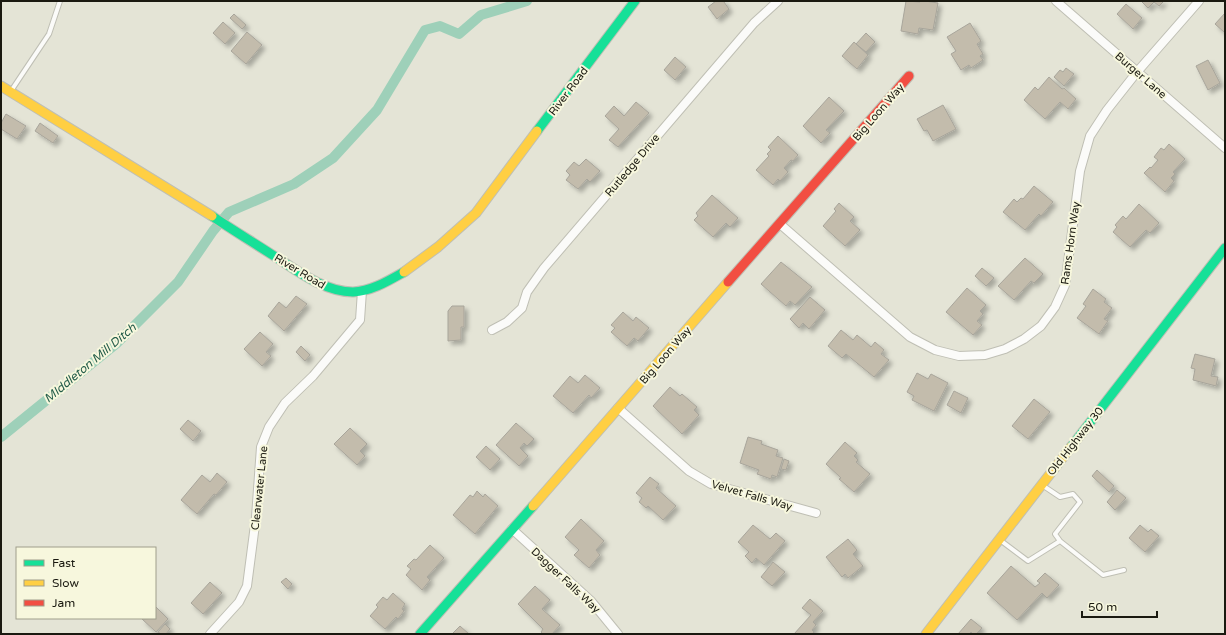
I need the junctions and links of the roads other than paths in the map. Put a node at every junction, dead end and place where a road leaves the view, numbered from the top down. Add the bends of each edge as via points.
1 (60, 1) edge
2 (635, 1) edge
3 (778, 1) edge
4 (1056, 1) edge
5 (1199, 1) edge
6 (1137, 72) junction
7 (909, 76) dead end
8 (1, 86) edge
9 (10, 91) junction
10 (1225, 148) edge
11 (780, 224) junction
12 (1225, 248) edge
13 (362, 291) junction
14 (492, 330) dead end
15 (618, 408) junction
16 (1041, 485) junction
17 (816, 513) dead end
18 (512, 529) junction
19 (999, 539) junction
20 (1060, 541) junction
21 (1124, 570) dead end
22 (210, 634) edge
23 (420, 634) edge
24 (618, 634) edge
25 (926, 634) edge

1 - 9 lane via 49,34
2 - 13 street, River Road via 476,213 451,237 401,273 375,288
3 - 14 street, Rutledge Drive via 754,23 544,268 527,292 522,308 507,322
4 - 6 street, Burger Lane
5 - 6 street, Rams Horn Way
6 - 10 street, Burger Lane
6 - 11 street, Rams Horn Way via 1090,136 1080,172 1065,285 1055,307 1041,326 1005,349 985,355 959,356 935,350 910,337
7 - 11 street, Big Loon Way
8 - 9 street, River Road
9 - 13 street, River Road via 306,276 329,288 347,292
11 - 15 street, Big Loon Way
12 - 16 street, Old Highway 30
13 - 22 street, Clearwater Lane via 360,320 269,427 261,447 256,517 247,586 239,602
15 - 17 street, Velvet Falls Way via 689,471 711,484
15 - 18 street, Big Loon Way
16 - 19 street, Old Highway 30
16 - 20 lane via 1060,497 1074,494 1080,502 1055,534
18 - 23 street, Big Loon Way
18 - 24 street, Dagger Falls Way via 591,601
19 - 20 lane via 1028,561
19 - 25 street, Old Highway 30
20 - 21 lane via 1103,575

